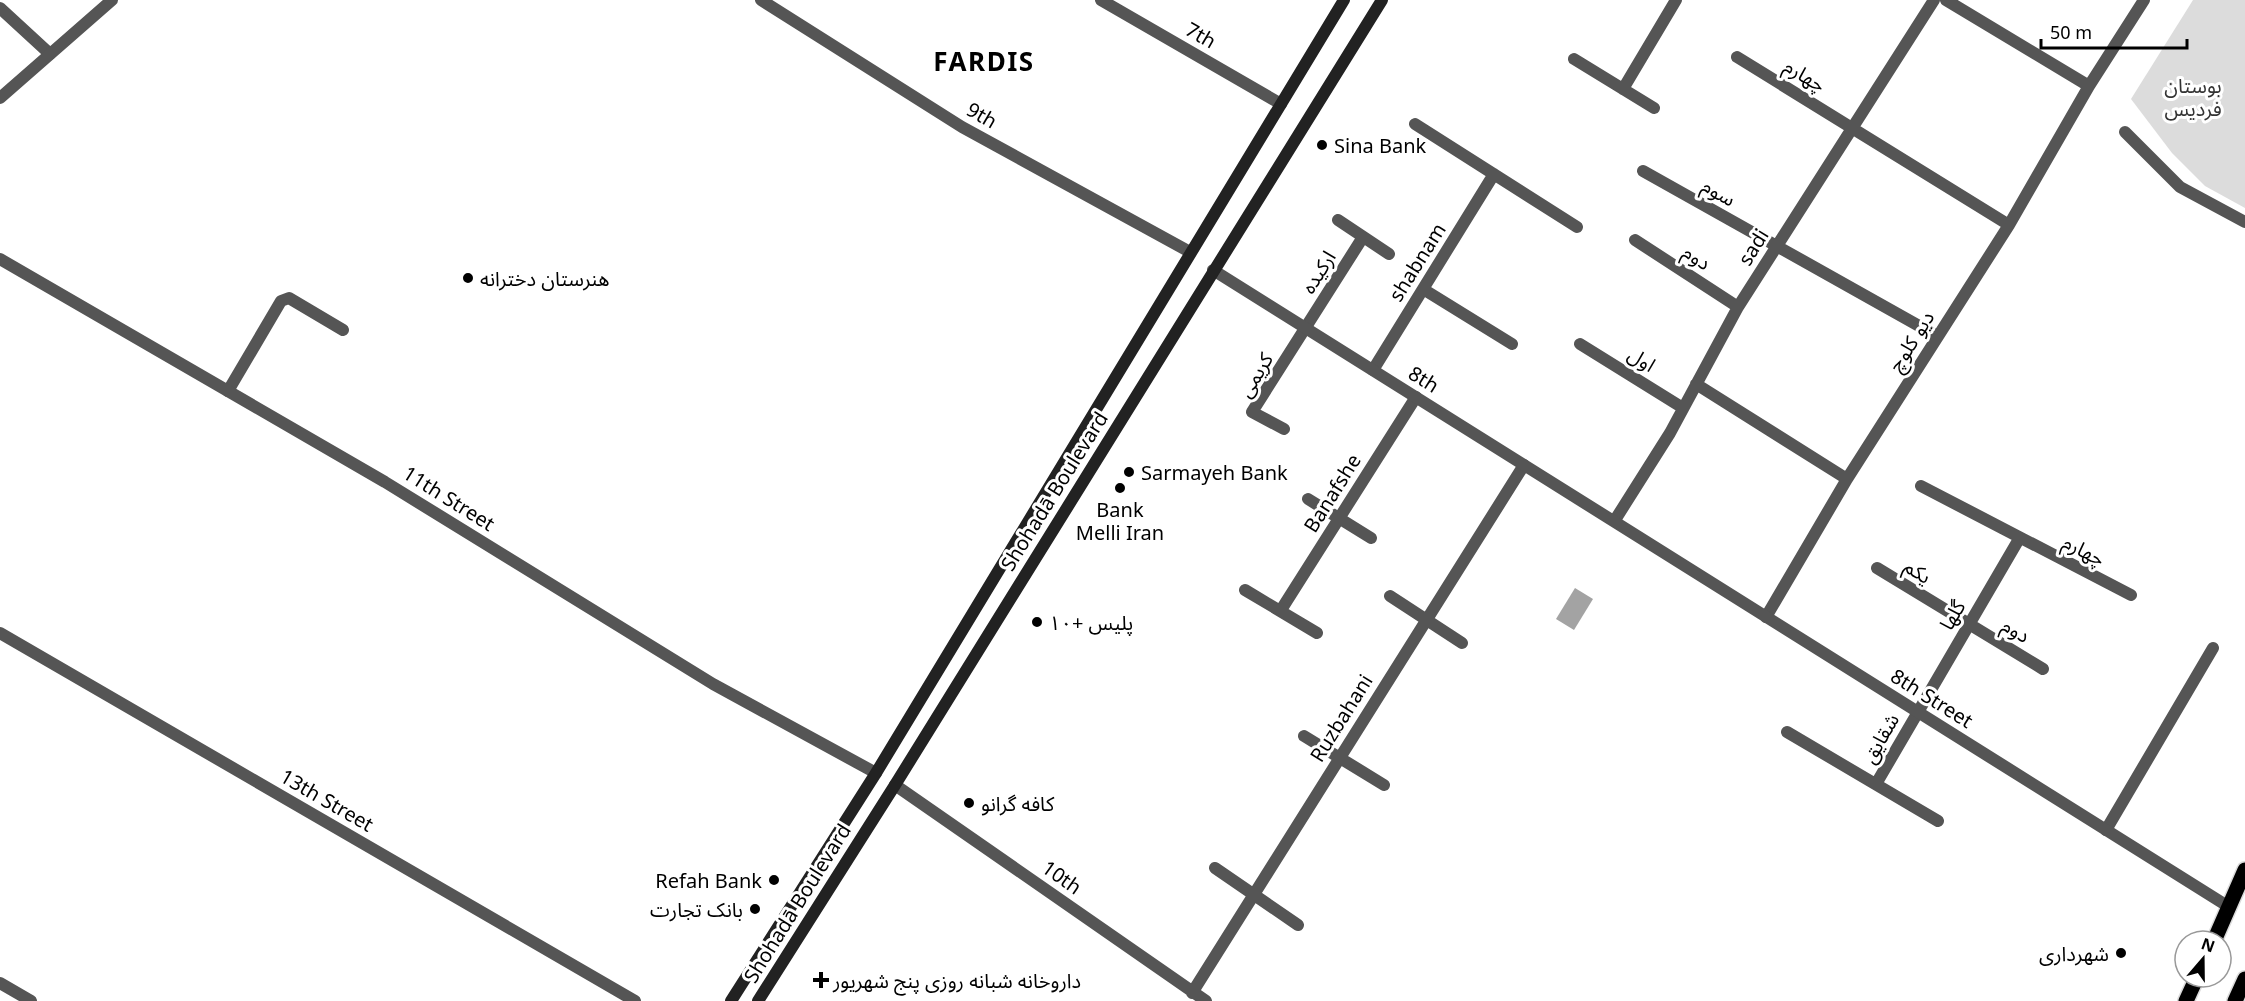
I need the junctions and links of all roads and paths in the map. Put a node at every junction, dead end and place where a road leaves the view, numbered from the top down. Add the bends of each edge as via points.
1 (112, 0) edge
2 (761, 0) edge
3 (1101, 0) edge
4 (1344, 0) edge
5 (1382, 0) edge
6 (1676, 0) edge
7 (1934, 0) edge
8 (1946, 0) edge
9 (2144, 0) edge
10 (0, 8) edge
11 (50, 54) junction
12 (1737, 57) dead end
13 (1574, 59) dead end
14 (2088, 86) junction
15 (1623, 90) junction
16 (0, 98) edge
17 (1281, 104) junction
18 (1654, 108) dead end
19 (1415, 124) dead end
20 (1852, 127) junction
21 (2125, 132) dead end
22 (1642, 171) dead end
23 (1494, 174) junction
24 (1338, 220) dead end
25 (2245, 222) edge
26 (2009, 225) junction
27 (1577, 227) dead end
28 (1363, 237) junction
29 (1635, 240) dead end
30 (1776, 247) junction
31 (1190, 252) junction
32 (1389, 254) dead end
33 (0, 259) edge
34 (1213, 270) junction
35 (1423, 289) junction
36 (1738, 307) junction
37 (1306, 328) junction
38 (343, 330) dead end
39 (1937, 336) junction
40 (1512, 344) dead end
41 (1580, 344) dead end
42 (1373, 370) junction
43 (1696, 384) junction
44 (228, 391) junction
45 (1416, 398) junction
46 (1683, 408) junction
47 (1284, 429) dead end
48 (1524, 465) junction
49 (1847, 479) junction
50 (1921, 486) dead end
51 (1308, 499) dead end
52 (1339, 518) junction
53 (1615, 520) junction
54 (1371, 538) dead end
55 (2019, 539) junction
56 (1877, 568) dead end
57 (1245, 590) dead end
58 (2131, 595) dead end
59 (1390, 596) dead end
60 (1281, 610) junction
61 (1766, 617) junction
62 (1426, 621) junction
63 (1969, 626) junction
64 (0, 633) edge
65 (1317, 633) dead end
66 (1462, 643) dead end
67 (2213, 648) dead end
68 (2043, 669) dead end
69 (1918, 712) junction
70 (1787, 732) dead end
71 (1304, 736) dead end
72 (1340, 758) junction
73 (876, 774) junction
74 (1876, 784) junction
75 (896, 785) junction
76 (1384, 785) dead end
77 (1938, 821) dead end
78 (2106, 830) junction
79 (1215, 868) dead end
80 (2245, 870) edge
81 (1253, 895) junction
82 (2229, 907) junction
83 (1298, 925) dead end
84 (2219, 929) edge
85 (2245, 979) edge
86 (0, 983) edge
87 (1192, 993) junction
88 (31, 1001) edge
89 (634, 1001) edge
90 (731, 1001) edge
91 (758, 1001) edge
92 (1206, 1001) edge
93 (2235, 1001) edge

1 - 11 street
2 - 31 street, 9th via 963,127
3 - 17 street, 7th
4 - 17 main road, Shohadā Boulevard
5 - 34 main road, Shohadā Boulevard
6 - 15 street
7 - 20 street, sadi
8 - 14 street
9 - 14 street, دیو کلوچ
10 - 11 street
11 - 16 street
12 - 20 street, چهارم
13 - 15 street
14 - 26 street, دیو کلوچ
15 - 18 street
17 - 31 main road, Shohadā Boulevard
19 - 23 street
20 - 26 street, چهارم
20 - 30 street, sadi
21 - 25 street via 2180,187
22 - 30 street, سوم
23 - 27 street
23 - 35 street, shabnam
24 - 28 street
26 - 39 street, دیو کلوچ
28 - 32 street
28 - 37 street, ارکیده
29 - 36 street, دوم
30 - 36 street, sadi
30 - 39 street, سوم
31 - 73 main road, Shohadā Boulevard
33 - 44 street, 11th Street
34 - 37 street, 8th
34 - 75 main road, Shohadā Boulevard
35 - 40 street
35 - 42 street, shabnam
36 - 43 street, sadi
37 - 42 street, 8th
37 - 47 street, کریمی via 1252,412
38 - 44 street via 290,298 281,301
39 - 49 street, دیو کلوچ
41 - 46 street, اول
42 - 45 street, 8th
43 - 46 street, sadi
43 - 49 street
44 - 73 street, 11th Street via 386,482 713,684
45 - 48 street, 8th
45 - 52 street, Banafshe
46 - 53 street, sadi
48 - 53 street, 8th
48 - 62 street, Ruzbahani
49 - 61 street, دیو کلوچ
50 - 55 street
51 - 52 street
52 - 54 street
52 - 60 street, Banafshe
53 - 61 street, 8th Street
55 - 58 street, چهارم
55 - 63 street, گلها
56 - 63 street, یکم
57 - 60 street
59 - 62 street
60 - 65 street
61 - 69 street, 8th Street
62 - 66 street
62 - 72 street, Ruzbahani
63 - 68 street, دوم
63 - 69 street, گلها
64 - 89 street, 13th Street
67 - 78 street
69 - 74 street, شقایق
69 - 78 street, 8th Street
70 - 74 street
71 - 72 street
72 - 76 street
72 - 81 street, Ruzbahani
73 - 90 main road, Shohadā Boulevard
74 - 77 street
75 - 87 street, 10th
75 - 91 main road, Shohadā Boulevard
78 - 82 street, 8th Street
79 - 81 street
80 - 82 main road
81 - 83 street
81 - 87 street, Ruzbahani
82 - 84 main road
85 - 93 main road
86 - 88 street
87 - 92 street, 10th

